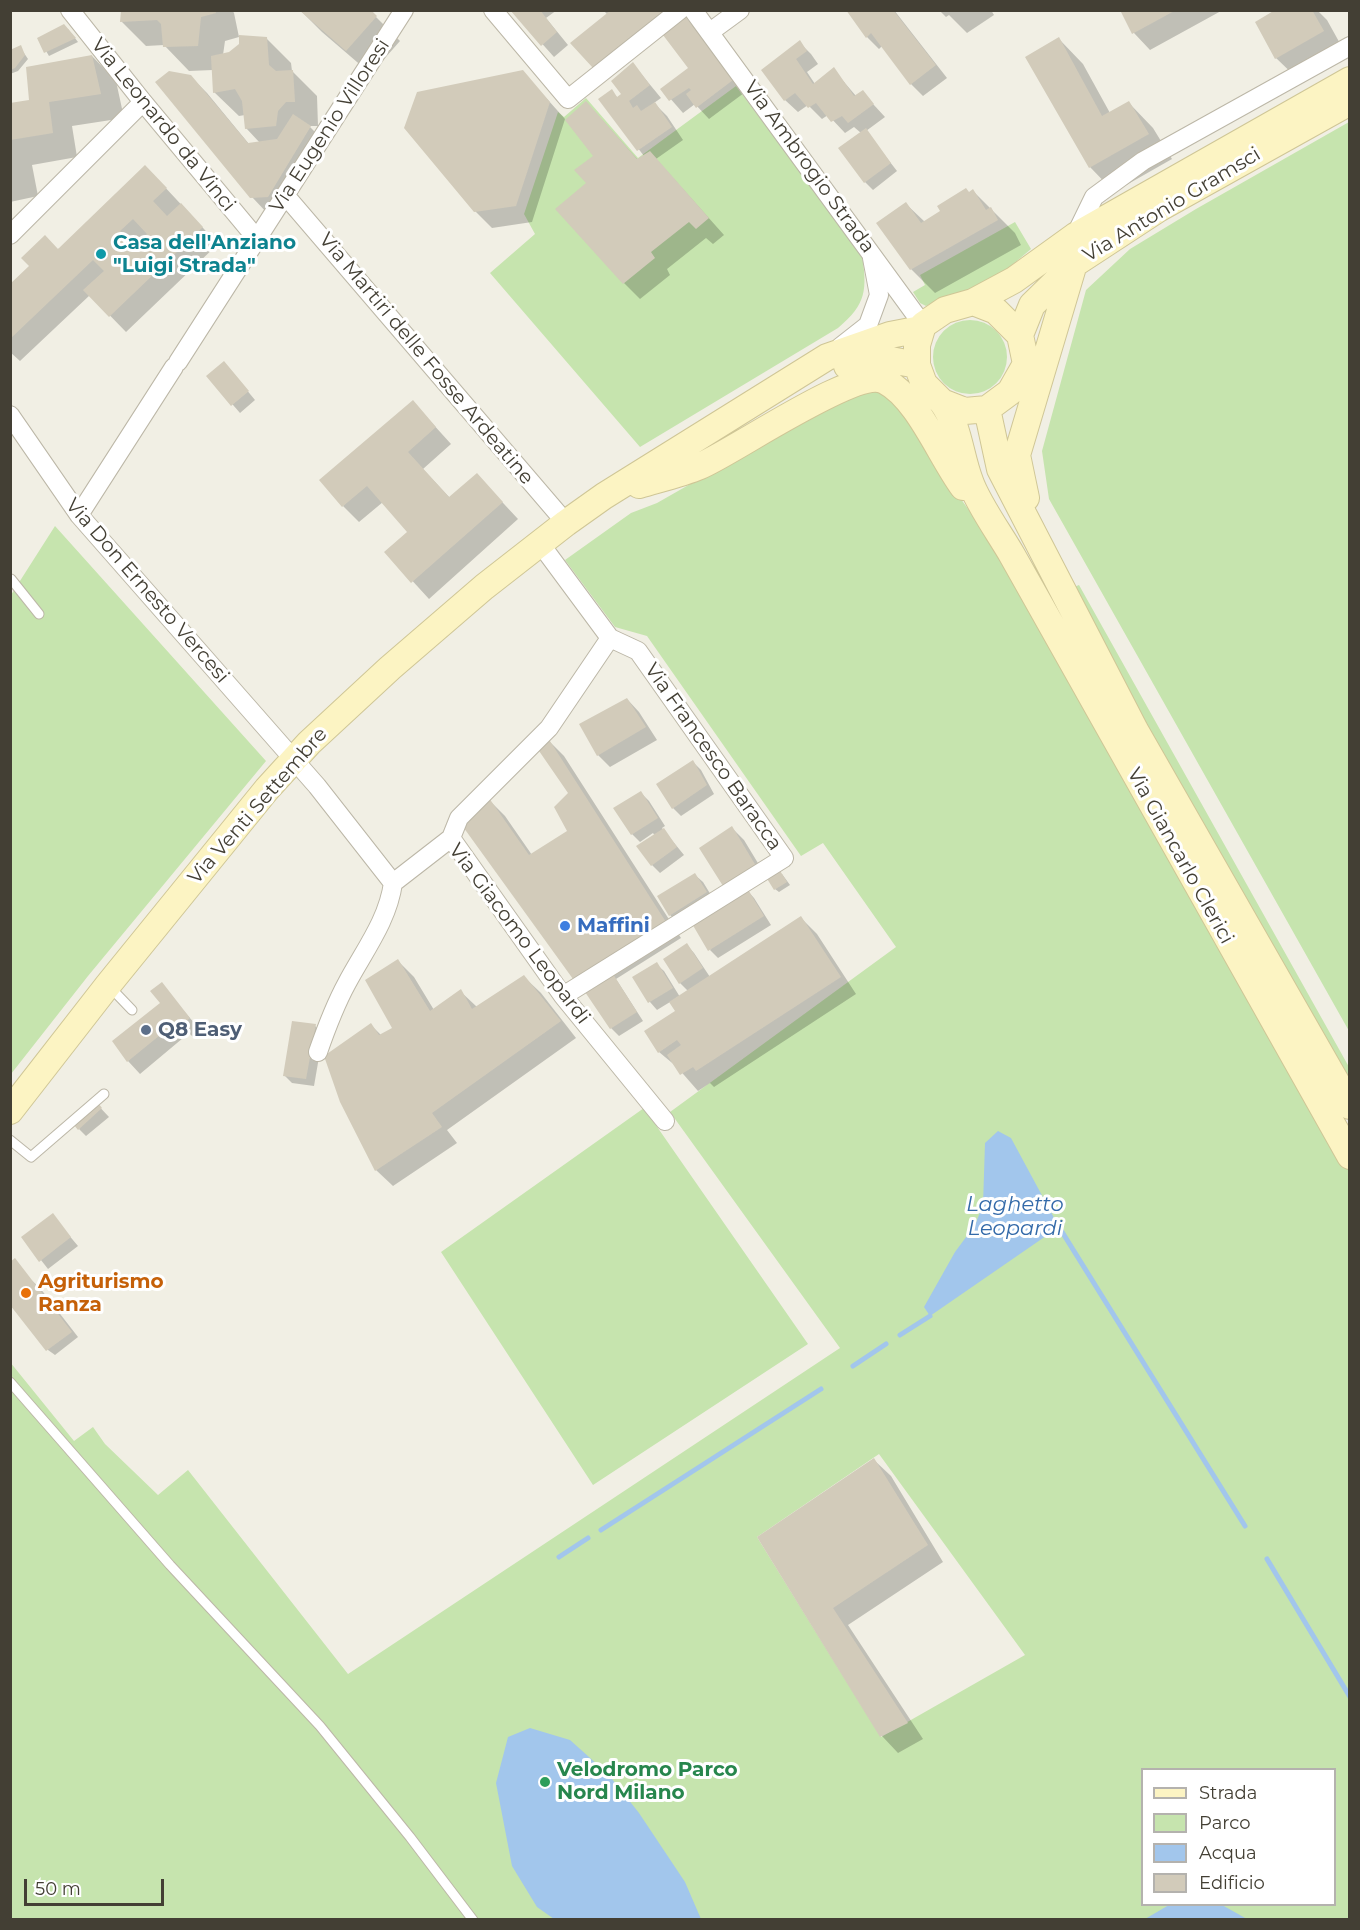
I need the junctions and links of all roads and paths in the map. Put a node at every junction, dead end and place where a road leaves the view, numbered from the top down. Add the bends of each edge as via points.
1 (70, 10) edge
2 (404, 10) edge
3 (493, 10) edge
4 (680, 10) edge
5 (693, 10) edge
6 (740, 10) edge
7 (710, 32) junction
8 (1350, 46) edge
9 (1350, 80) edge
10 (143, 102) junction
11 (1350, 102) edge
12 (285, 195) junction
13 (10, 235) edge
14 (1075, 236) junction
15 (257, 239) junction
16 (871, 254) junction
17 (1074, 264) junction
18 (973, 302) junction
19 (922, 327) junction
20 (1020, 335) junction
21 (827, 357) junction
22 (917, 365) junction
23 (883, 380) joint
24 (772, 391) junction
25 (942, 402) junction
26 (987, 408) junction
27 (10, 415) edge
28 (604, 496) junction
29 (79, 515) junction
30 (566, 523) junction
31 (1032, 530) junction
32 (539, 542) junction
33 (1012, 555) junction
34 (11, 579) edge
35 (39, 614) dead end
36 (610, 638) junction
37 (293, 760) junction
38 (451, 838) junction
39 (393, 883) junction
40 (108, 985) junction
41 (563, 996) junction
42 (132, 1010) dead end
43 (318, 1052) dead end
44 (104, 1094) dead end
45 (1350, 1106) edge
46 (10, 1112) edge
47 (665, 1121) dead end
48 (10, 1140) edge
49 (1350, 1156) edge
50 (10, 1382) edge
51 (473, 1920) edge

1 - 10 street, Via Leonardo da Vinci
2 - 12 street, Via Eugenio Villoresi
3 - 4 street via 568,99
5 - 7 street, Via Ambrogio Strada
6 - 7 street
7 - 16 street, Via Ambrogio Strada
8 - 14 street, Via Antonio Gramsci via 1143,161 1094,197
9 - 14 street, Via Antonio Gramsci
10 - 13 street
10 - 15 street, Via Leonardo da Vinci
11 - 17 street, Via Antonio Gramsci via 1158,209
12 - 15 street, Via Eugenio Villoresi
12 - 30 street, Via Martiri delle Fosse Ardeatine
14 - 18 street, Via Antonio Gramsci via 1005,285
15 - 29 street, Via Eugenio Villoresi
16 - 19 street, Via Ambrogio Strada
16 - 21 street via 879,295 868,325
17 - 20 street, Via Antonio Gramsci via 1032,305
17 - 31 street, Via Giancarlo Clerici via 1017,455
18 - 19 street via 945,310
18 - 20 street via 996,311
19 - 21 street, Via Venti Settembre
19 - 22 street via 916,345
20 - 26 street via 1026,364 1010,392
21 - 24 street, Via Venti Settembre
22 - 24 street, Via Venti Settembre via 880,357
22 - 25 street via 924,384
23 - 28 street, Via Venti Settembre via 873,378 841,388 701,466
23 - 33 street, Via Giancarlo Clerici via 912,405 956,478
24 - 28 street, Via Venti Settembre
25 - 26 street via 965,411
25 - 33 street, Via Giancarlo Clerici via 955,426 970,483
26 - 31 street, Via Giancarlo Clerici via 1000,469
27 - 29 street, Via Don Ernesto Vercesi
28 - 30 street, Via Venti Settembre
29 - 37 street, Via Don Ernesto Vercesi
30 - 32 street, Via Venti Settembre
31 - 45 street, Via Giancarlo Clerici via 1135,730
32 - 36 street, Via Francesco Baracca
32 - 37 street, Via Venti Settembre via 437,626
33 - 49 street, Via Giancarlo Clerici
34 - 35 lane
36 - 38 street via 549,728 459,818
36 - 41 street, Via Francesco Baracca via 638,651 784,858
37 - 39 street
37 - 40 street, Via Venti Settembre
38 - 39 street, Via Giacomo Leopardi
38 - 41 street, Via Giacomo Leopardi
39 - 43 street via 375,935 345,985
40 - 42 lane
40 - 46 street, Via Venti Settembre
41 - 47 street, Via Giacomo Leopardi
44 - 48 lane via 31,1157
50 - 51 lane via 170,1565 320,1726

